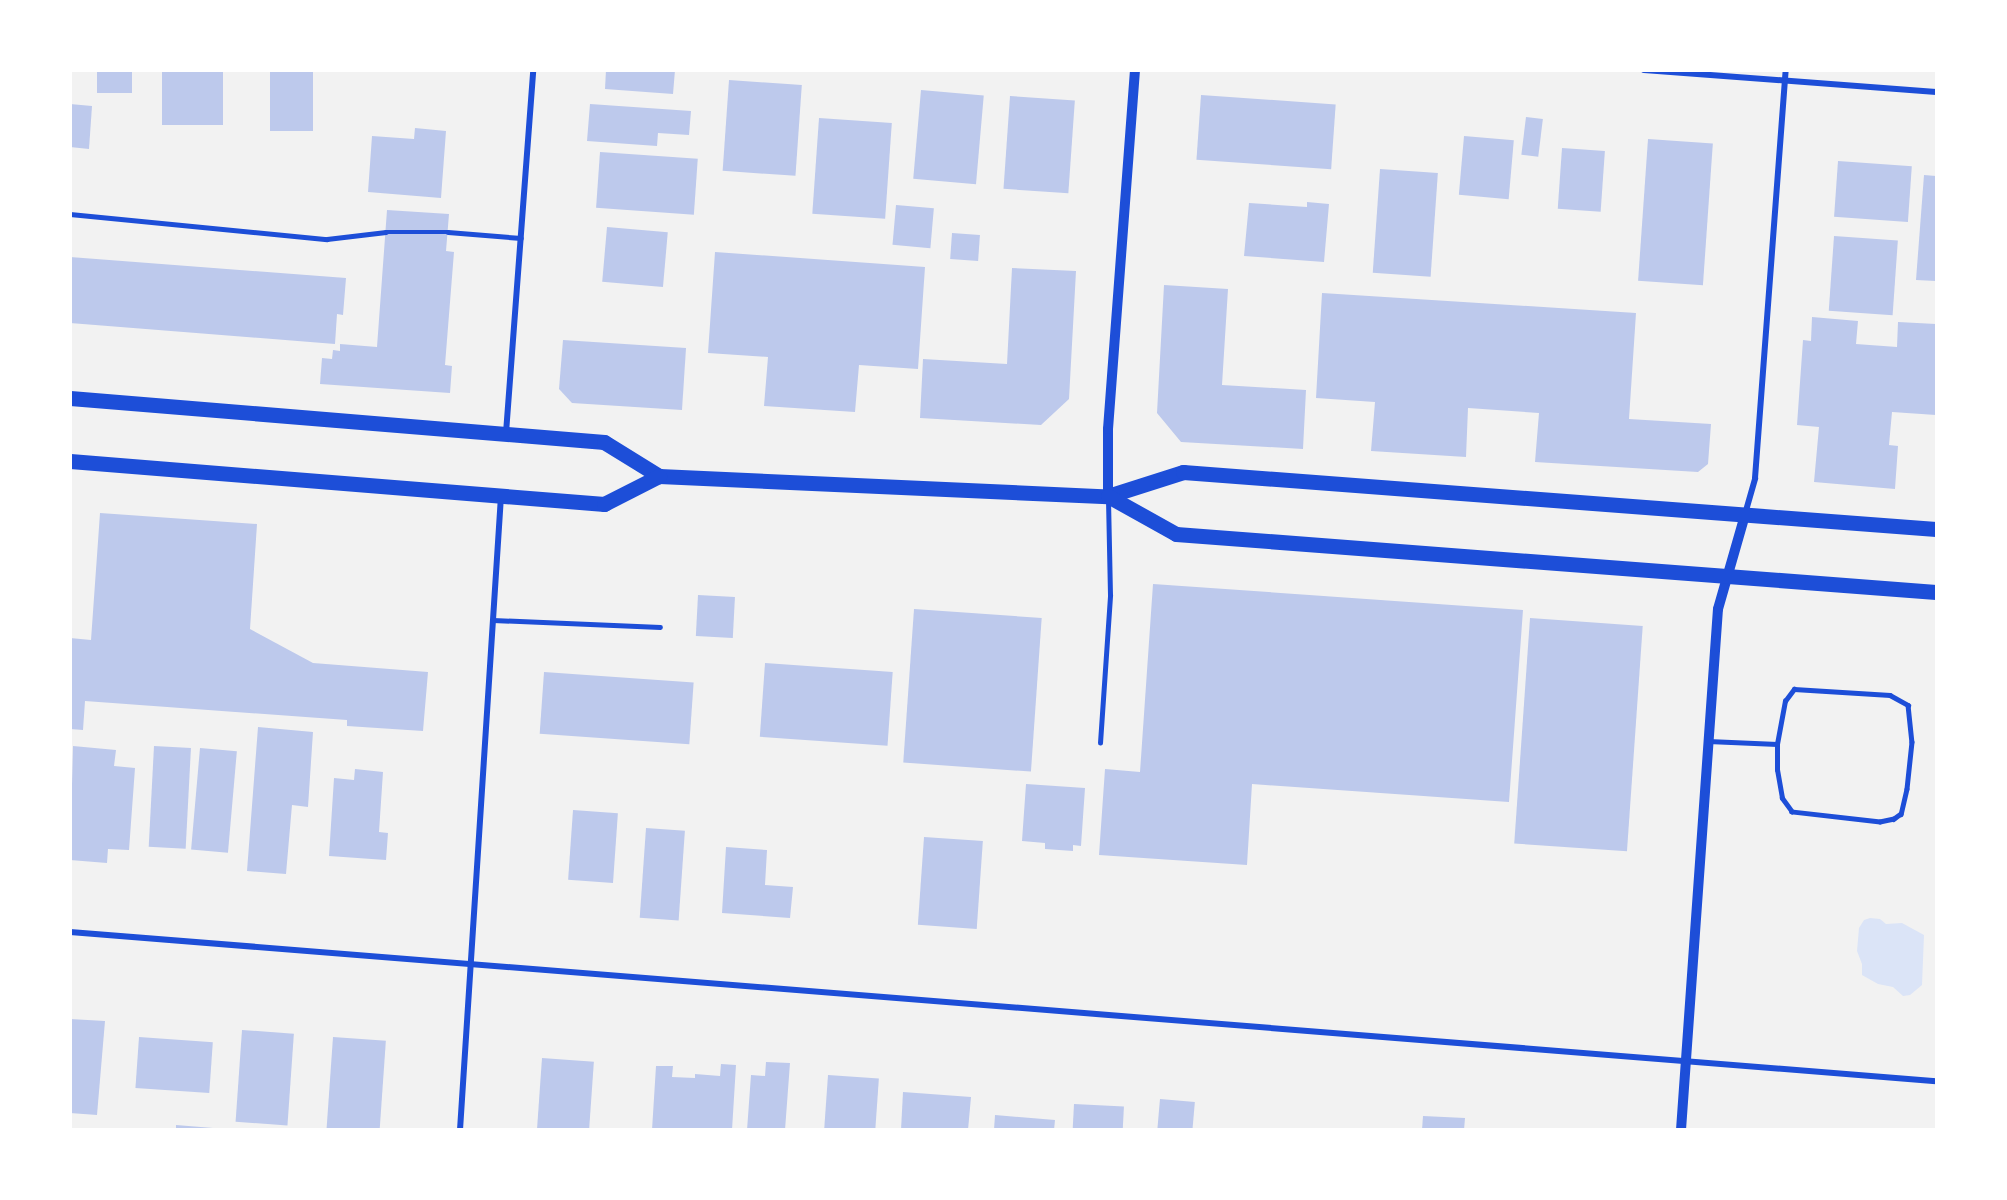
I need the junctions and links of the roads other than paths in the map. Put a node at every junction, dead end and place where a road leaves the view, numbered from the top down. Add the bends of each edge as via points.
1 (533, 70) edge
2 (1135, 70) edge
3 (1644, 70) edge
4 (1786, 70) edge
5 (1786, 81) junction
6 (1936, 92) edge
7 (70, 214) edge
8 (521, 238) junction
9 (70, 398) edge
10 (506, 434) junction
11 (70, 461) edge
12 (659, 476) junction
13 (501, 496) junction
14 (1108, 496) junction
15 (1745, 515) junction
16 (1936, 529) edge
17 (1728, 576) junction
18 (1936, 592) edge
19 (492, 620) junction
20 (660, 627) dead end
21 (1707, 741) junction
22 (1100, 743) dead end
23 (1777, 744) junction
24 (70, 932) edge
25 (470, 966) junction
26 (1685, 1062) junction
27 (1936, 1081) edge
28 (460, 1130) edge
29 (1681, 1130) edge

1 - 8 street
2 - 14 street via 1108,429
3 - 5 street
4 - 5 street
5 - 6 street
5 - 15 street via 1755,478
7 - 8 lane via 327,239 386,232
8 - 10 street
9 - 10 main road
10 - 12 main road via 604,442
11 - 13 main road
12 - 13 main road via 603,504
12 - 14 main road
13 - 19 street
14 - 15 main road via 1183,472
14 - 17 main road via 1176,534
14 - 22 lane via 1110,588
15 - 16 main road
15 - 17 street
17 - 18 main road
17 - 21 street via 1718,609
19 - 20 lane
19 - 25 street
21 - 23 lane
21 - 26 street
23 - 23 lane via 1776,770 1782,798 1792,812 1880,822 1900,814 1912,742 1908,705 1897,697 1794,689 1785,701
24 - 25 street
25 - 26 street
25 - 28 street
26 - 27 street
26 - 29 street

